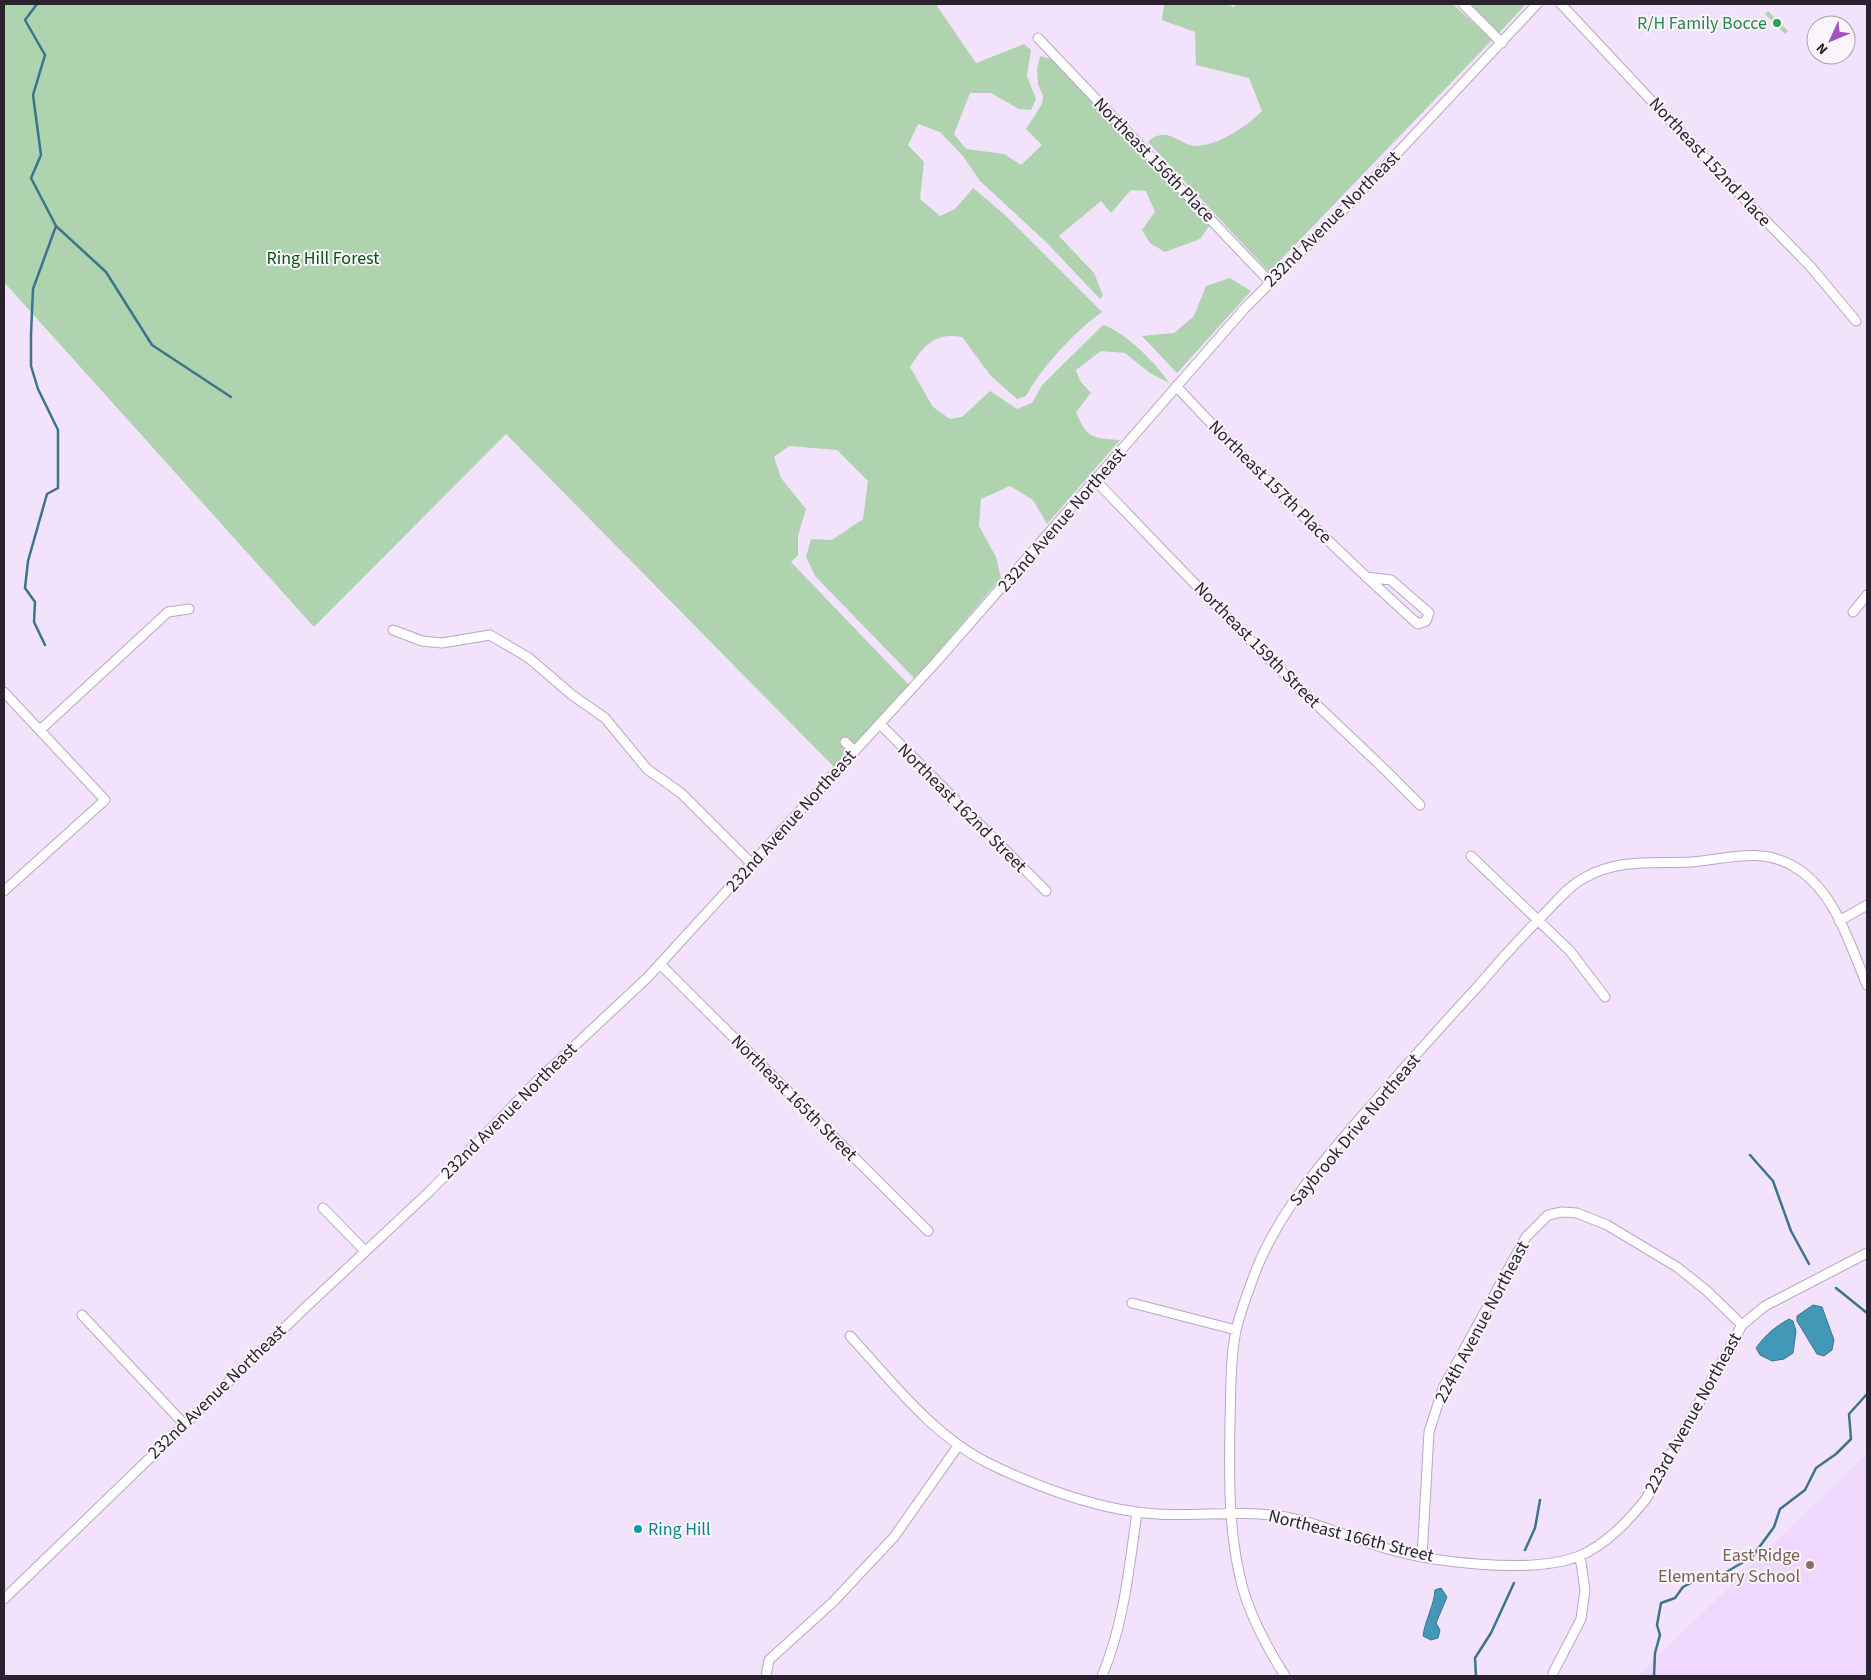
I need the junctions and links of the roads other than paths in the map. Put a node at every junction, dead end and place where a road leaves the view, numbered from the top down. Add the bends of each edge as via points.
1 (1463, 4) edge
2 (1537, 4) edge
3 (1561, 4) edge
4 (1038, 38) dead end
5 (1502, 43) junction
6 (1270, 282) junction
7 (1856, 321) dead end
8 (1176, 386) junction
9 (1096, 481) junction
10 (1366, 577) junction
11 (1867, 595) edge
12 (189, 609) dead end
13 (1853, 612) dead end
14 (393, 630) dead end
15 (4, 692) edge
16 (880, 724) junction
17 (40, 730) junction
18 (845, 742) dead end
19 (855, 752) junction
20 (1420, 805) dead end
21 (1470, 856) dead end
22 (752, 864) junction
23 (4, 891) edge
24 (1046, 891) dead end
25 (1867, 905) edge
26 (1538, 920) junction
27 (1839, 921) junction
28 (660, 964) junction
29 (1867, 985) edge
30 (1605, 997) dead end
31 (323, 1208) dead end
32 (928, 1231) dead end
33 (365, 1250) junction
34 (1867, 1252) edge
35 (1132, 1304) dead end
36 (82, 1315) dead end
37 (1742, 1325) junction
38 (1236, 1330) junction
39 (850, 1336) dead end
40 (184, 1424) junction
41 (958, 1446) junction
42 (1137, 1512) junction
43 (1232, 1515) junction
44 (1580, 1556) junction
45 (1422, 1557) junction
46 (4, 1599) edge
47 (1553, 1673) dead end
48 (766, 1676) edge
49 (1102, 1676) edge
50 (1285, 1676) edge

1 - 5 street
2 - 5 street, 232nd Avenue Northeast
3 - 7 street, Northeast 152nd Place via 1810,266
4 - 6 street, Northeast 156th Place
5 - 6 street, 232nd Avenue Northeast
6 - 8 street, 232nd Avenue Northeast
8 - 9 street, 232nd Avenue Northeast
8 - 10 street, Northeast 157th Place via 1239,454
9 - 16 street, 232nd Avenue Northeast
9 - 20 street, Northeast 159th Street via 1253,643
10 - 10 street, Northeast 157th Place via 1418,624 1426,621 1429,613 1391,580
11 - 13 street
12 - 17 street via 168,612
14 - 22 street via 422,641 442,642 490,635 529,658 605,718 647,769 682,793
15 - 17 street
16 - 19 street, 232nd Avenue Northeast
16 - 24 street, Northeast 162nd Street
17 - 23 street via 105,800
18 - 19 street
19 - 22 street, 232nd Avenue Northeast
21 - 26 street
22 - 28 street, 232nd Avenue Northeast
25 - 27 street
26 - 27 street, Saybrook Drive Northeast via 1585,877 1618,865 1654,861 1691,862 1754,854 1773,856 1812,879 1827,897
26 - 30 street via 1570,951
26 - 38 street, Saybrook Drive Northeast via 1314,1173 1277,1226 1253,1277
27 - 29 street
28 - 32 street, Northeast 165th Street
28 - 33 street, 232nd Avenue Northeast via 539,1079 430,1191
31 - 33 street
33 - 40 street, 232nd Avenue Northeast
34 - 37 street, 223rd Avenue Northeast via 1765,1306
35 - 38 street
36 - 40 street
37 - 44 street, 223rd Avenue Northeast via 1646,1499 1630,1519
37 - 45 street, 224th Avenue Northeast via 1677,1267 1607,1225 1577,1212 1548,1215 1526,1237 1443,1388 1429,1432
38 - 43 street, Saybrook Drive Northeast via 1231,1393
39 - 41 street, Northeast 166th Street via 923,1414
40 - 46 street, 232nd Avenue Northeast
41 - 42 street, Northeast 166th Street via 1028,1480 1087,1501
41 - 48 street via 894,1537 833,1602 769,1660
42 - 43 street, Northeast 166th Street
42 - 49 street via 1115,1645
43 - 45 street, Northeast 166th Street via 1287,1517 1382,1548
43 - 50 street, Saybrook Drive Northeast via 1243,1590 1254,1619
44 - 45 street, Northeast 166th Street via 1524,1565
44 - 47 street via 1585,1590 1581,1619

